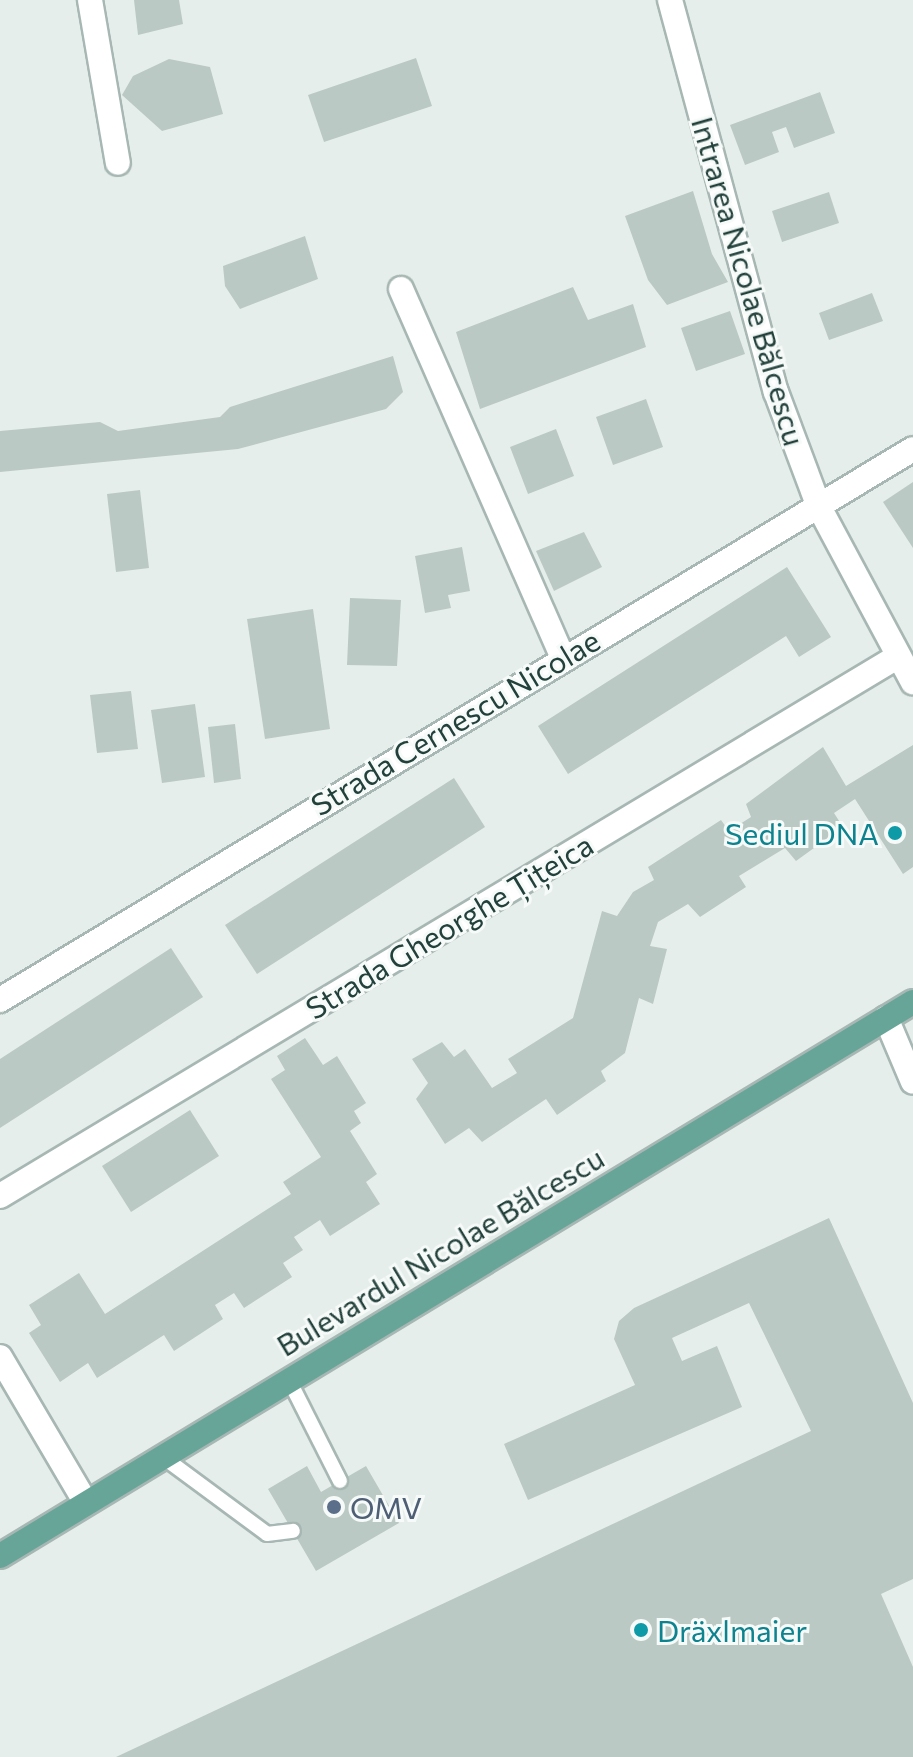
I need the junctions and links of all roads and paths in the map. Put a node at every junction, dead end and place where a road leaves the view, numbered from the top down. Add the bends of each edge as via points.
1 (90, 0) edge
2 (670, 0) edge
3 (118, 163) dead end
4 (401, 289) dead end
5 (913, 449) edge
6 (819, 507) junction
7 (562, 655) junction
8 (897, 657) junction
9 (913, 682) edge
10 (0, 1000) edge
11 (913, 1002) edge
12 (886, 1018) junction
13 (913, 1082) edge
14 (0, 1196) edge
15 (0, 1357) edge
16 (289, 1380) junction
17 (163, 1457) junction
18 (340, 1481) dead end
19 (86, 1503) junction
20 (293, 1531) dead end
21 (0, 1556) edge

1 - 3 street
2 - 6 street, Intrarea Nicolae Bălcescu via 776,392
4 - 7 street
5 - 6 street, Strada Cernescu Nicolae
6 - 7 street, Strada Cernescu Nicolae
6 - 8 street, Intrarea Nicolae Bălcescu
7 - 10 street, Strada Cernescu Nicolae
8 - 9 street, Intrarea Nicolae Bălcescu
8 - 14 street, Strada Gheorghe Țițeica
11 - 12 main road, Bulevardul Nicolae Bălcescu
12 - 13 street
12 - 16 main road, Bulevardul Nicolae Bălcescu
15 - 19 street
16 - 17 main road, Bulevardul Nicolae Bălcescu
16 - 18 lane
17 - 19 main road, Bulevardul Nicolae Bălcescu
17 - 20 lane via 267,1534
19 - 21 main road, Bulevardul Nicolae Bălcescu

